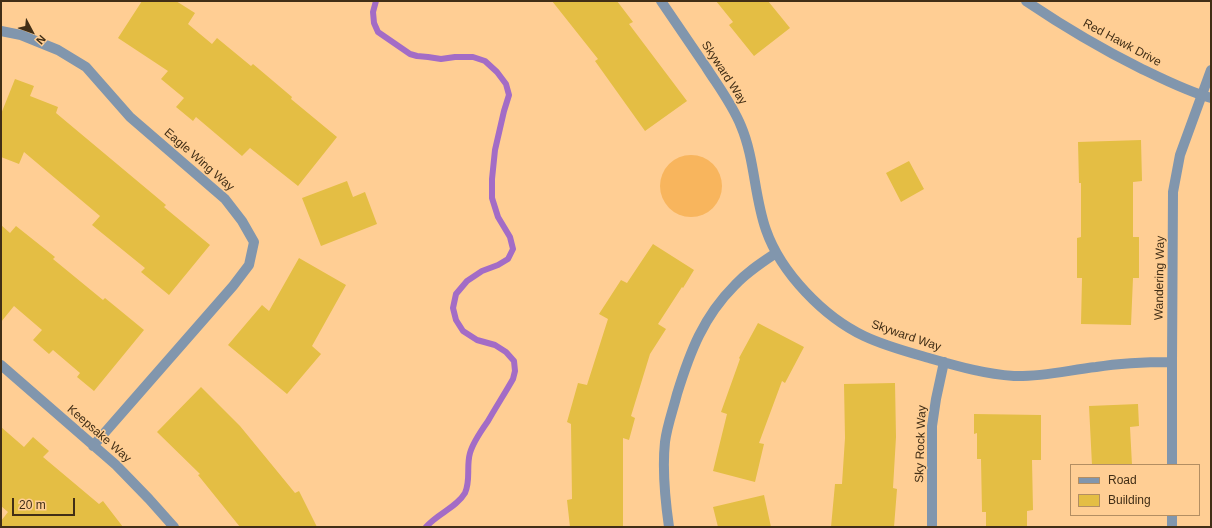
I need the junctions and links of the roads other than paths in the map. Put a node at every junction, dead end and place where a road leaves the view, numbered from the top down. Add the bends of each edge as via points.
1 (661, 1) edge
2 (1026, 1) edge
3 (1, 32) edge
4 (1211, 70) edge
5 (1206, 96) edge
6 (776, 253) junction
7 (944, 362) junction
8 (1172, 362) junction
9 (1, 365) edge
10 (93, 446) junction
11 (1172, 464) edge
12 (1172, 516) edge
13 (174, 527) edge
14 (669, 527) edge
15 (932, 527) edge
16 (1172, 527) edge

1 - 6 street, Skyward Way via 723,93 740,123 751,157 759,209
2 - 5 street, Red Hawk Drive via 1116,56 1162,79
3 - 10 street, Eagle Wing Way via 21,35 58,50 86,67 130,117 225,199 242,220 254,242 249,265 233,286
4 - 5 street, Wandering Way
5 - 8 street, Wandering Way via 1180,155 1173,192
6 - 7 street, Skyward Way via 803,289 843,325 890,347
6 - 14 street via 752,269 720,302 696,339 687,361 665,440 664,487
7 - 8 street, Skyward Way via 974,371 1016,376 1098,366
7 - 15 street, Sky Rock Way via 932,426
8 - 11 street, Wandering Way
9 - 10 street, Keepsake Way
10 - 13 street, Keepsake Way via 116,465
12 - 16 street

